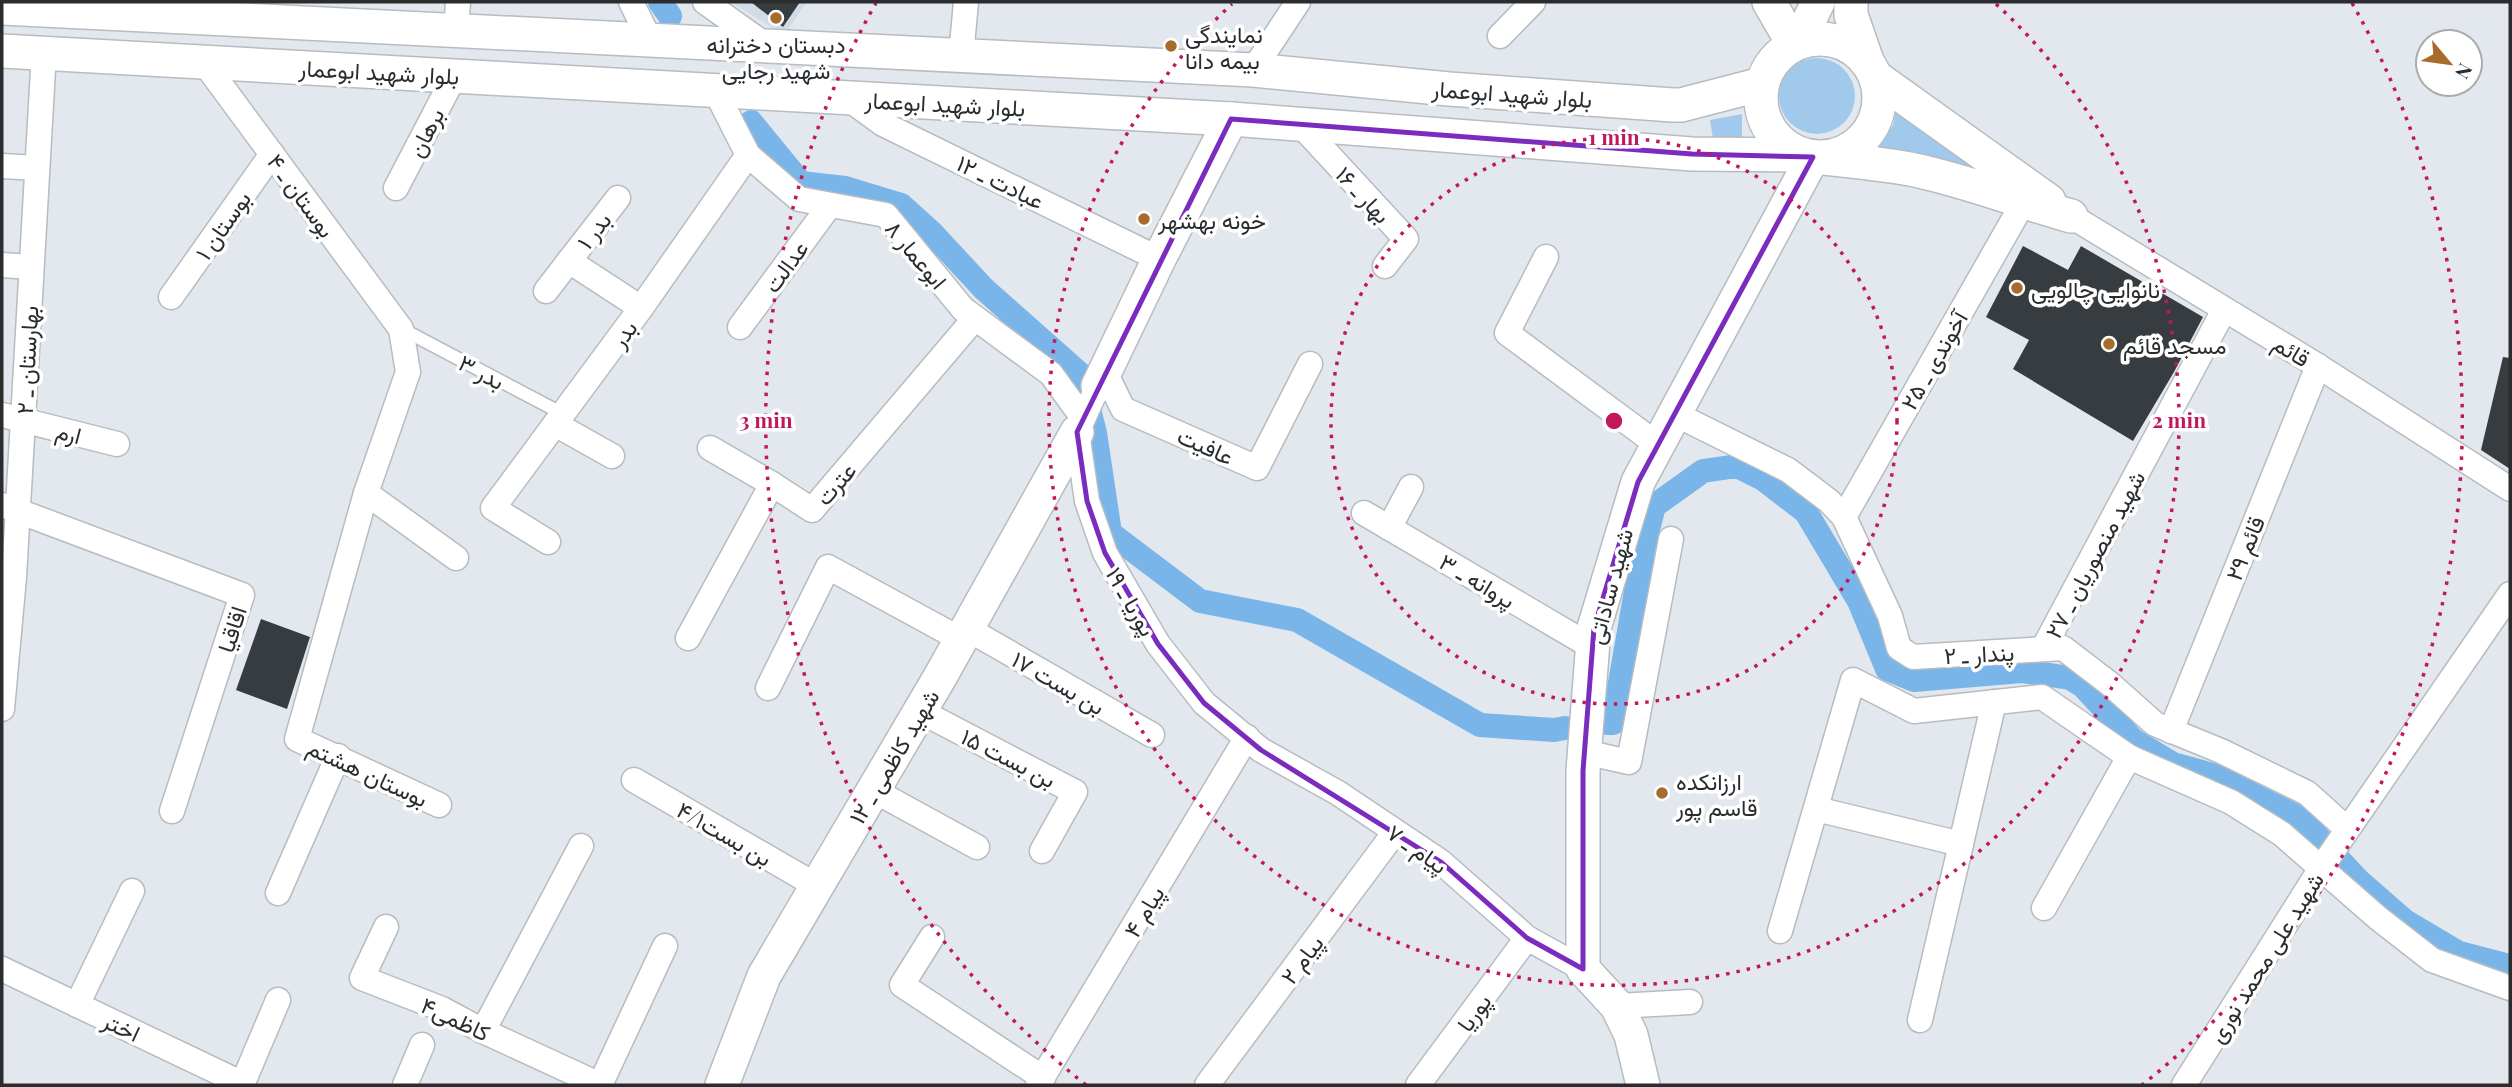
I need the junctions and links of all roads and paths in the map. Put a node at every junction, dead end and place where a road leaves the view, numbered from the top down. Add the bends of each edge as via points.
1 (631, 2) edge
2 (705, 2) edge
3 (966, 2) edge
4 (1532, 2) edge
5 (1769, 2) edge
6 (1818, 2) edge
7 (1851, 2) edge
8 (1294, 3) edge
9 (2, 8) edge
10 (185, 9) edge
11 (457, 16) edge
12 (1500, 36) dead end
13 (650, 40) junction
14 (1796, 44) junction
15 (767, 46) junction
16 (2, 51) edge
17 (44, 52) junction
18 (961, 56) junction
19 (203, 61) junction
20 (1253, 70) junction
21 (1872, 70) junction
22 (454, 75) junction
23 (1762, 84) junction
24 (715, 90) junction
25 (846, 97) junction
26 (1681, 105) junction
27 (1231, 119) junction
28 (1299, 123) junction
29 (272, 154) junction
30 (1692, 154) junction
31 (748, 155) junction
32 (1813, 156) junction
33 (2, 166) edge
34 (37, 167) junction
35 (396, 188) dead end
36 (618, 198) dead end
37 (2023, 203) junction
38 (830, 205) junction
39 (2071, 216) junction
40 (1546, 257) dead end
41 (1159, 259) junction
42 (569, 261) junction
43 (2, 265) edge
44 (1385, 266) dead end
45 (31, 267) junction
46 (546, 291) dead end
47 (172, 297) dead end
48 (641, 308) junction
49 (2224, 310) junction
50 (975, 318) junction
51 (740, 327) dead end
52 (401, 329) junction
53 (1310, 363) dead end
54 (2318, 366) junction
55 (1102, 379) junction
56 (1675, 414) junction
57 (12, 417) edge
58 (559, 419) junction
59 (1080, 425) junction
60 (117, 444) dead end
61 (1658, 445) junction
62 (710, 448) dead end
63 (612, 456) dead end
64 (772, 484) junction
65 (1411, 487) dead end
66 (2510, 489) edge
67 (366, 493) junction
68 (10, 508) edge
69 (1364, 513) dead end
70 (1844, 517) junction
71 (1389, 528) junction
72 (1671, 539) dead end
73 (548, 542) dead end
74 (456, 558) dead end
75 (2510, 594) edge
76 (963, 634) junction
77 (688, 638) dead end
78 (1592, 647) junction
79 (2043, 649) junction
80 (768, 688) dead end
81 (2, 699) edge
82 (1994, 702) junction
83 (920, 711) junction
84 (2171, 731) junction
85 (1152, 735) dead end
86 (1247, 737) junction
87 (1584, 752) junction
88 (338, 756) junction
89 (2129, 757) junction
90 (634, 780) dead end
91 (873, 790) junction
92 (439, 805) dead end
93 (1815, 809) junction
94 (172, 811) dead end
95 (2347, 829) junction
96 (1395, 832) junction
97 (1961, 844) junction
98 (581, 846) dead end
99 (977, 847) dead end
100 (1042, 851) dead end
101 (2321, 868) junction
102 (817, 886) junction
103 (132, 891) dead end
104 (278, 893) dead end
105 (2044, 908) dead end
106 (386, 927) dead end
107 (1780, 931) dead end
108 (932, 937) dead end
109 (1527, 938) junction
110 (665, 946) dead end
111 (2, 969) edge
112 (1583, 969) junction
113 (2510, 988) edge
114 (278, 1000) dead end
115 (1690, 1002) dead end
116 (77, 1005) junction
117 (1617, 1006) junction
118 (1920, 1020) dead end
119 (483, 1031) junction
120 (422, 1045) dead end
121 (1041, 1082) edge
122 (243, 1084) edge
123 (405, 1085) edge
124 (600, 1085) edge
125 (722, 1085) edge
126 (1208, 1085) edge
127 (1418, 1085) edge
128 (1643, 1085) edge
129 (2184, 1085) edge

1 - 13 street
2 - 15 street
3 - 18 street
4 - 12 street
5 - 14 street
6 - 14 street
7 - 21 street via 1851,15
8 - 20 street
9 - 10 street, بلوار شهید ابوعمار
10 - 11 street, بلوار شهید ابوعمار
11 - 13 street, بلوار شهید ابوعمار
13 - 15 street, بلوار شهید ابوعمار
14 - 21 street via 1817,38 1836,40 1853,48
14 - 23 street via 1770,66
15 - 18 street, بلوار شهید ابوعمار
16 - 17 street, بلوار شهید ابوعمار
17 - 19 street, بلوار شهید ابوعمار
17 - 34 street, بهارستان ـ ۲
18 - 20 street, بلوار شهید ابوعمار
19 - 22 street, بلوار شهید ابوعمار
19 - 29 street, بوستان ـ ۴
20 - 26 street, بلوار شهید ابوعمار
21 - 32 street via 1880,96 1869,131 1840,154
21 - 39 street
22 - 24 street, بلوار شهید ابوعمار
22 - 35 street, برهان
23 - 26 street, بلوار شهید ابوعمار
23 - 32 street via 1765,120 1774,135 1787,148
24 - 25 street, بلوار شهید ابوعمار
24 - 31 street, ابوعمار ۸
25 - 27 street, بلوار شهید ابوعمار
25 - 41 street, عبادت ـ ۱۲ via 883,124
26 - 30 street via 1700,127 1700,141
27 - 28 street, بلوار شهید ابوعمار
27 - 41 street
28 - 30 street, بلوار شهید ابوعمار
28 - 44 street, بهار ـ ۱۶ via 1406,239
29 - 47 street, بوستان ۱
29 - 52 street, بوستان ـ ۴
30 - 32 street, بلوار شهید ابوعمار
31 - 38 street, ابوعمار ۸ via 799,199
31 - 48 street, بدر
32 - 37 street via 1910,169
32 - 56 street, شهید ساداتی
33 - 34 street
34 - 45 street, بهارستان ـ ۲
36 - 42 street, بدر ۱
37 - 39 street
37 - 70 street, آخوندی ـ ۲۵
38 - 50 street, ابوعمار ۸ via 886,215
38 - 51 street, عدالت
39 - 49 street, قائم
40 - 61 street via 1507,333
41 - 55 street
42 - 46 street
42 - 48 street, بدر ۱
43 - 45 street
45 - 57 street, بهارستان ـ ۲
48 - 58 street, بدر
49 - 54 street, قائم
49 - 79 street, شهید منصوریان ـ ۲۷
50 - 59 street, ابوعمار ۸ via 1051,374
50 - 64 street, عترت via 812,510
52 - 58 lane, بدر ۳
52 - 67 street via 408,372
53 - 55 street, عافیت via 1256,468 1124,409
54 - 66 street, قائم
54 - 84 street, قائم ۲۹
55 - 59 street
56 - 61 street, شهید ساداتی
56 - 70 street, پندار ـ ۲ via 1788,470
57 - 60 street, ارم
57 - 68 street, بهارستان ـ ۲
58 - 63 street
58 - 73 street, بدر via 493,508
59 - 76 street, شهید کاظمی ـ ۱۲
59 - 86 street, پوریا ـ ۱۹ via 1087,501 1105,554 1158,644 1204,703
61 - 78 street, شهید ساداتی via 1638,482
62 - 64 street
64 - 77 street
65 - 71 street
67 - 74 street
67 - 88 street, بوستان هشتم via 297,739
68 - 81 street, بهارستان ـ ۲
68 - 94 street, اقاقیا via 242,595
69 - 71 street, پروانه ـ ۳
70 - 79 street, پندار ـ ۲ via 1890,616 1899,648 1913,657
71 - 78 street, پروانه ـ ۳
72 - 87 street via 1629,762
75 - 95 street, شهید علی محمد نوری
76 - 80 street, بن بست ۱۷ via 828,567
76 - 83 street, شهید کاظمی ـ ۱۲
76 - 85 street, بن بست ۱۷
78 - 87 street, شهید ساداتی
79 - 84 street, پندار ـ ۲ via 2063,648 2155,724
82 - 89 street via 2042,696
82 - 93 street via 1914,710 1853,680
82 - 97 street
83 - 91 street, شهید کاظمی ـ ۱۲
83 - 100 street, بن بست ۱۵ via 1075,792
84 - 95 street, پندار ـ ۲ via 2307,793
86 - 96 street, پیام ـ ۷
86 - 121 street, پیام ۴
87 - 112 street, شهید ساداتی
88 - 92 street, بوستان هشتم
88 - 104 street
89 - 101 street via 2231,802 2282,834
89 - 105 street
90 - 102 street, بن بست۴/۱
91 - 99 street
91 - 102 street, شهید کاظمی ـ ۱۲
93 - 97 street
93 - 107 street
95 - 101 street, شهید علی محمد نوری
96 - 109 street, پیام ـ ۷ via 1441,862
96 - 126 street, پیام ۲
97 - 118 street
98 - 119 street
101 - 113 street via 2432,960
101 - 129 street, شهید علی محمد نوری
102 - 125 street, شهید کاظمی ـ ۱۲ via 764,976
103 - 116 street
106 - 119 street, کاظمی۴ via 362,978 442,1009
108 - 121 street via 902,985
109 - 112 street, پیام ـ ۷
109 - 127 street, پوریا
110 - 124 street
111 - 116 street, اختر
112 - 117 street
114 - 122 street
115 - 117 street
116 - 122 street, اختر
117 - 128 street via 1631,1035
119 - 124 street, کاظمی۴
120 - 123 street

